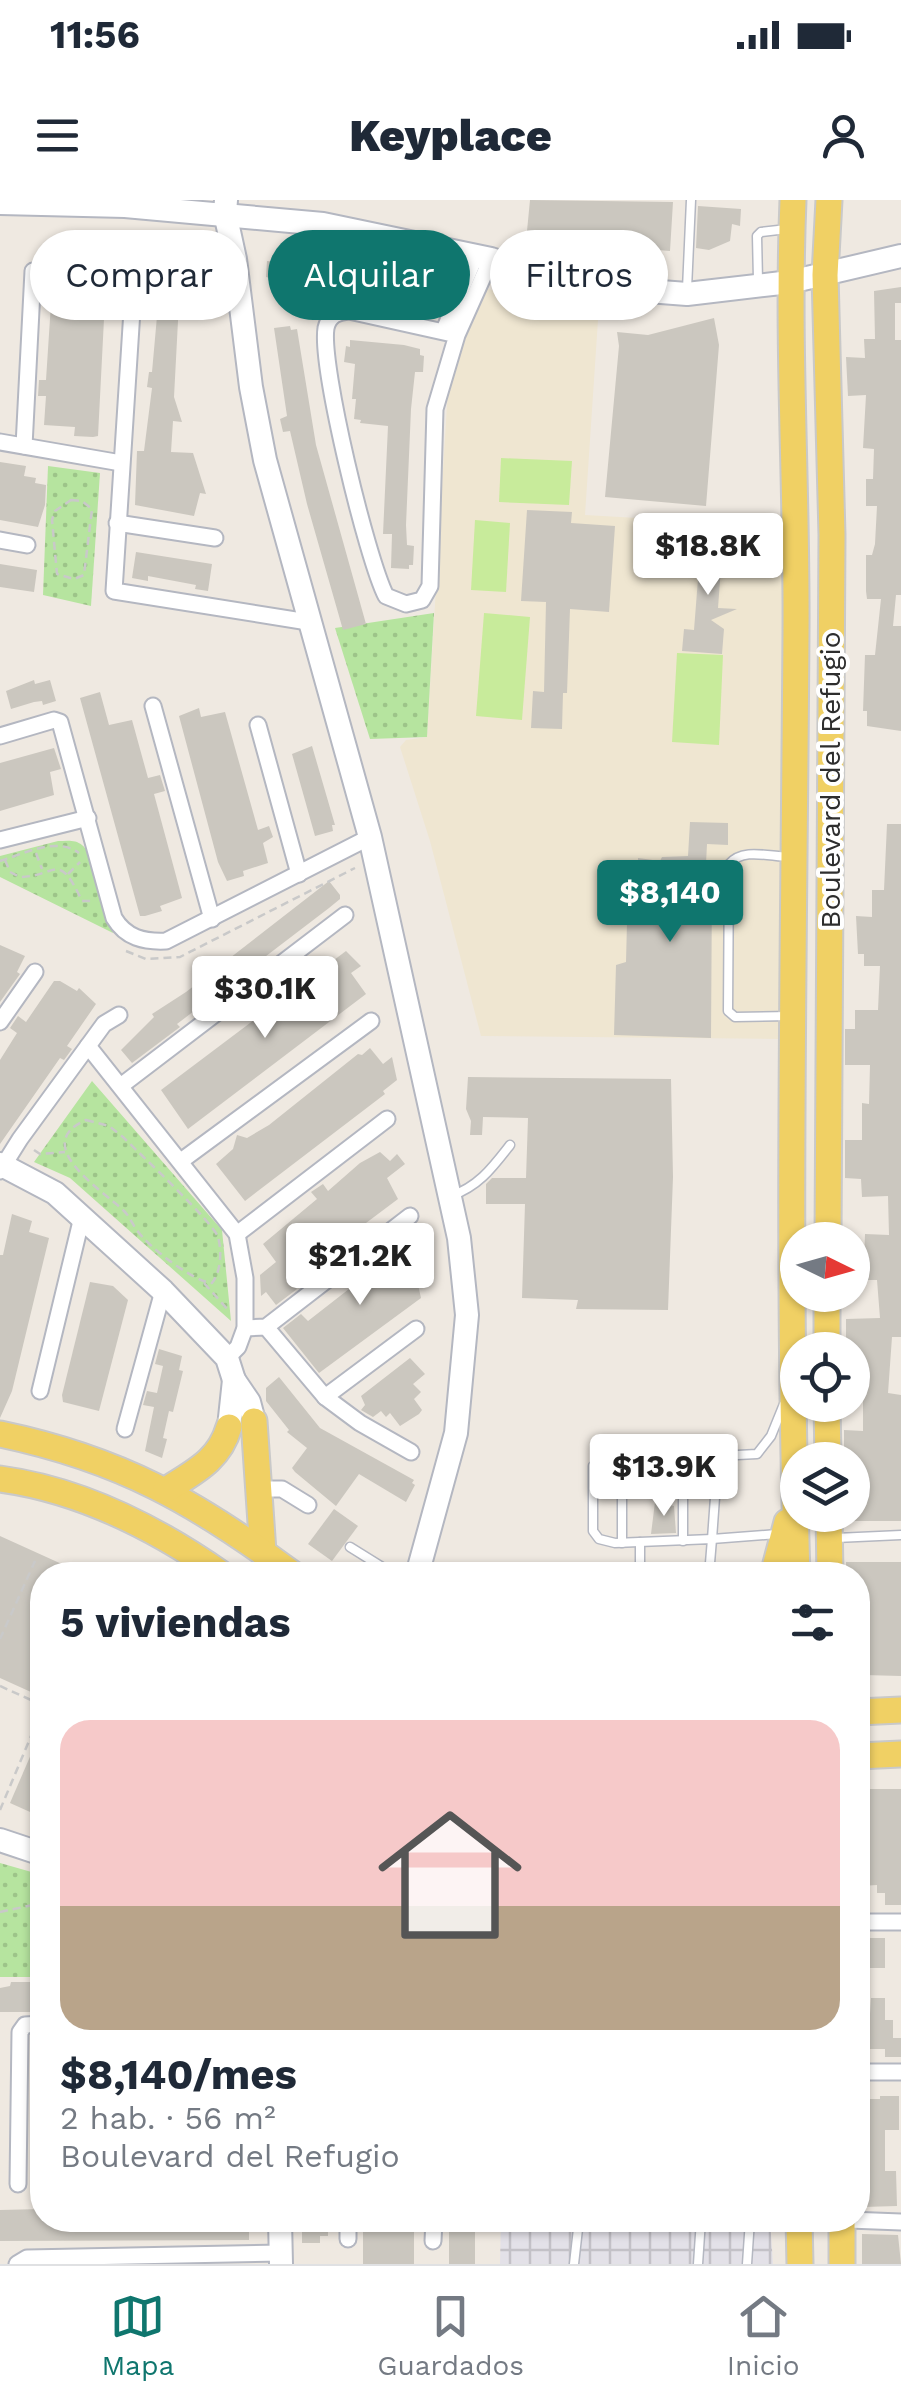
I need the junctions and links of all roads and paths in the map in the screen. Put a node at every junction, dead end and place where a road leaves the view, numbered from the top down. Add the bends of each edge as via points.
1 (691, 200) edge
2 (793, 200) edge
3 (829, 200) edge
4 (0, 203) edge
5 (237, 207) edge
6 (792, 229) junction
7 (901, 256) edge
8 (483, 257) junction
9 (826, 275) junction
10 (790, 282) junction
11 (758, 286) junction
12 (687, 294) junction
13 (30, 320) edge
14 (131, 320) edge
15 (450, 332) junction
16 (0, 442) edge
17 (24, 446) junction
18 (120, 463) junction
19 (71, 500) joint
20 (117, 523) junction
21 (215, 538) dead end
22 (0, 540) edge
23 (27, 545) dead end
24 (308, 622) junction
25 (153, 706) dead end
26 (258, 726) dead end
27 (0, 736) edge
28 (88, 818) junction
29 (0, 840) edge
30 (373, 848) junction
31 (36, 850) junction
32 (794, 858) junction
33 (2, 860) edge
34 (42, 870) junction
35 (299, 874) junction
36 (67, 875) junction
37 (98, 900) dead end
38 (345, 916) dead end
39 (212, 920) junction
40 (129, 944) junction
41 (35, 972) dead end
42 (119, 1015) dead end
43 (794, 1016) junction
44 (371, 1021) dead end
45 (0, 1022) edge
46 (88, 1046) junction
47 (122, 1085) junction
48 (387, 1119) dead end
49 (20, 1139) junction
50 (510, 1145) dead end
51 (66, 1152) junction
52 (181, 1161) junction
53 (1, 1167) edge
54 (450, 1197) junction
55 (410, 1216) dead end
56 (82, 1217) junction
57 (828, 1222) edge
58 (237, 1234) junction
59 (203, 1282) junction
60 (163, 1291) junction
61 (266, 1327) junction
62 (245, 1328) junction
63 (416, 1329) dead end
64 (791, 1332) edge
65 (230, 1369) junction
66 (40, 1390) dead end
67 (326, 1397) junction
68 (780, 1412) edge
69 (241, 1424) junction
70 (124, 1428) dead end
71 (0, 1434) edge
72 (411, 1452) dead end
73 (683, 1456) junction
74 (718, 1456) junction
75 (592, 1466) dead end
76 (0, 1480) edge
77 (257, 1488) junction
78 (166, 1490) junction
79 (308, 1505) dead end
80 (870, 1531) edge
81 (790, 1532) junction
82 (829, 1532) edge
83 (901, 1535) edge
84 (712, 1539) junction
85 (683, 1540) junction
86 (622, 1542) junction
87 (640, 1542) junction
88 (350, 1547) dead end
89 (263, 1552) junction
90 (204, 1562) edge
91 (276, 1562) edge
92 (374, 1562) edge
93 (421, 1562) edge
94 (640, 1562) edge
95 (711, 1562) edge
96 (778, 1562) edge
97 (795, 1562) edge
98 (830, 1562) edge
99 (30, 1573) edge
100 (0, 1639) edge
101 (0, 1686) edge
102 (30, 1702) edge
103 (901, 1710) edge
104 (870, 1711) edge
105 (30, 1737) edge
106 (901, 1754) edge
107 (870, 1755) edge
108 (0, 1810) edge
109 (0, 1840) edge
110 (30, 1850) edge
111 (30, 1906) edge
112 (0, 1912) edge
113 (870, 1922) edge
114 (901, 1922) edge
115 (30, 2026) edge
116 (870, 2072) edge
117 (901, 2072) edge
118 (18, 2184) dead end
119 (870, 2221) edge
120 (901, 2222) edge
121 (280, 2232) edge
122 (348, 2232) edge
123 (433, 2232) edge
124 (578, 2232) edge
125 (700, 2232) edge
126 (749, 2232) edge
127 (800, 2232) edge
128 (845, 2232) edge
129 (348, 2238) dead end
130 (433, 2241) dead end
131 (281, 2258) edge
132 (113, 2260) edge
133 (213, 2260) edge
134 (18, 2262) edge
135 (574, 2264) edge
136 (698, 2264) edge
137 (747, 2264) edge
138 (800, 2264) edge
139 (842, 2264) edge

1 - 12 lane
2 - 6 main road, Boulevard del Refugio
3 - 9 main road, Boulevard del Refugio
4 - 5 street
5 - 8 street
5 - 24 street via 236,259 251,387
6 - 10 main road, Boulevard del Refugio
6 - 11 lane via 758,236
7 - 9 street
8 - 12 street via 569,284
8 - 15 street
9 - 10 street
9 - 57 main road, Boulevard del Refugio via 832,535
10 - 11 street
10 - 32 main road, Boulevard del Refugio via 797,535
11 - 12 street
13 - 17 street
14 - 18 street
15 - 15 street via 349,310 337,312 326,329 367,538 386,596 406,604 422,600 430,586 435,409
16 - 17 street
17 - 18 street
18 - 20 street
19 - 19 path via 52,520 55,568 74,579 84,575 92,509
20 - 21 street
20 - 24 street via 116,593
22 - 23 street
24 - 30 street
25 - 39 street
26 - 35 street
27 - 28 street via 54,720 61,724
28 - 29 street
28 - 40 street via 114,918
30 - 35 street
30 - 40 path via 180,957 146,959
30 - 54 street
31 - 33 path
31 - 34 path
31 - 36 path via 68,846 85,858
32 - 43 main road, Boulevard del Refugio
32 - 43 lane via 744,854 730,864 728,1011 735,1017
33 - 34 path via 20,877
34 - 36 path
35 - 39 street
36 - 37 path via 82,901
38 - 47 street
39 - 40 street via 166,942
41 - 45 street
42 - 46 street
43 - 64 main road, Boulevard del Refugio
44 - 52 street
46 - 47 street
46 - 49 street
47 - 52 street
48 - 58 street
49 - 51 path via 40,1154
49 - 53 street
50 - 54 lane via 486,1177
51 - 59 path via 146,1241
51 - 59 path via 73,1128 86,1120 123,1137 218,1236 218,1276
52 - 58 street
53 - 56 street via 56,1193
54 - 93 street via 466,1314 456,1433
55 - 61 street
56 - 60 street
56 - 66 street
58 - 62 street
59 - 62 path
60 - 65 street
60 - 70 street
61 - 62 street
61 - 67 street
62 - 65 street
63 - 67 street
65 - 69 street
67 - 72 street
68 - 74 lane via 757,1454
69 - 77 main road
69 - 78 main road via 213,1460
71 - 78 main road via 109,1464
73 - 74 lane
73 - 85 lane
73 - 86 lane via 626,1458
74 - 84 lane
75 - 86 lane via 593,1531 602,1541
76 - 90 main road via 74,1496 125,1516
77 - 79 street via 282,1489
77 - 89 main road
78 - 89 main road
80 - 83 lane
81 - 84 lane
81 - 96 main road
81 - 97 main road, Boulevard del Refugio
82 - 98 main road
84 - 85 lane
84 - 95 lane
85 - 87 lane
86 - 87 lane
87 - 94 lane
88 - 92 lane
89 - 91 main road
99 - 100 path
101 - 102 path
103 - 104 main road
105 - 108 path
106 - 107 main road
109 - 110 street
111 - 112 path
113 - 114 street
115 - 118 street via 22,2028
116 - 117 street
119 - 120 street
121 - 131 street
122 - 129 street
123 - 130 street
124 - 135 lane
125 - 136 lane
126 - 137 lane
127 - 138 main road
128 - 139 main road
131 - 133 street
132 - 133 street
132 - 134 street

